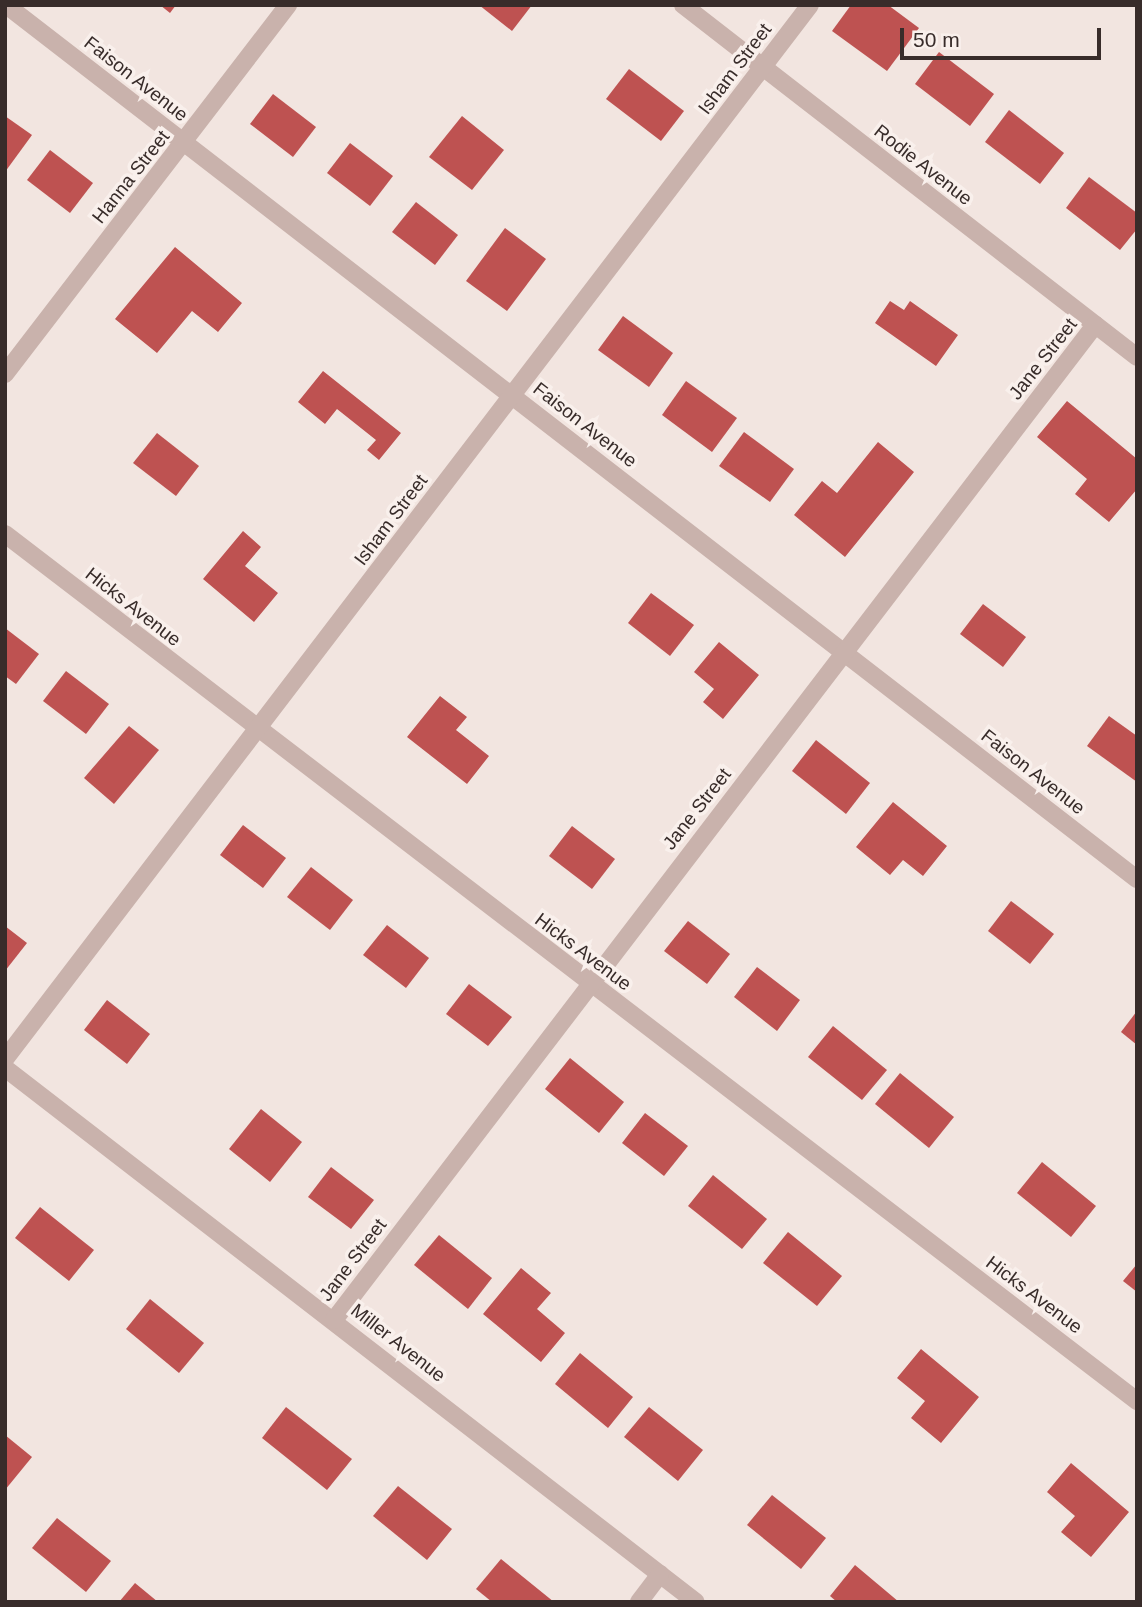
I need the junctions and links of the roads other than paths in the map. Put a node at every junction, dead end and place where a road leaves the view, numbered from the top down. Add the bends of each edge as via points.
1 (6, 5) edge
2 (288, 5) edge
3 (683, 5) edge
4 (810, 5) edge
5 (762, 67) junction
6 (184, 142) junction
7 (1095, 325) junction
8 (1137, 358) edge
9 (5, 374) edge
10 (512, 395) junction
11 (5, 534) edge
12 (844, 652) junction
13 (259, 730) junction
14 (1137, 879) edge
15 (589, 984) junction
16 (5, 1059) edge
17 (5, 1068) edge
18 (334, 1320) junction
19 (1137, 1401) edge
20 (660, 1574) junction
21 (639, 1602) edge
22 (696, 1602) edge

1 - 6 street, Faison Avenue
2 - 6 street, Hanna Street
3 - 5 street, Rodie Avenue
4 - 5 street, Isham Street
5 - 7 street, Rodie Avenue
5 - 10 street, Isham Street
6 - 9 street, Hanna Street
6 - 10 street, Faison Avenue
7 - 8 street, Rodie Avenue
7 - 12 street, Jane Street
10 - 12 street, Faison Avenue
10 - 13 street, Isham Street
11 - 13 street, Hicks Avenue
12 - 14 street, Faison Avenue
12 - 15 street, Jane Street
13 - 15 street, Hicks Avenue
13 - 16 street, Isham Street
15 - 18 street, Jane Street
15 - 19 street, Hicks Avenue
17 - 18 street, Miller Avenue
18 - 20 street, Miller Avenue
20 - 21 street
20 - 22 street, Miller Avenue

